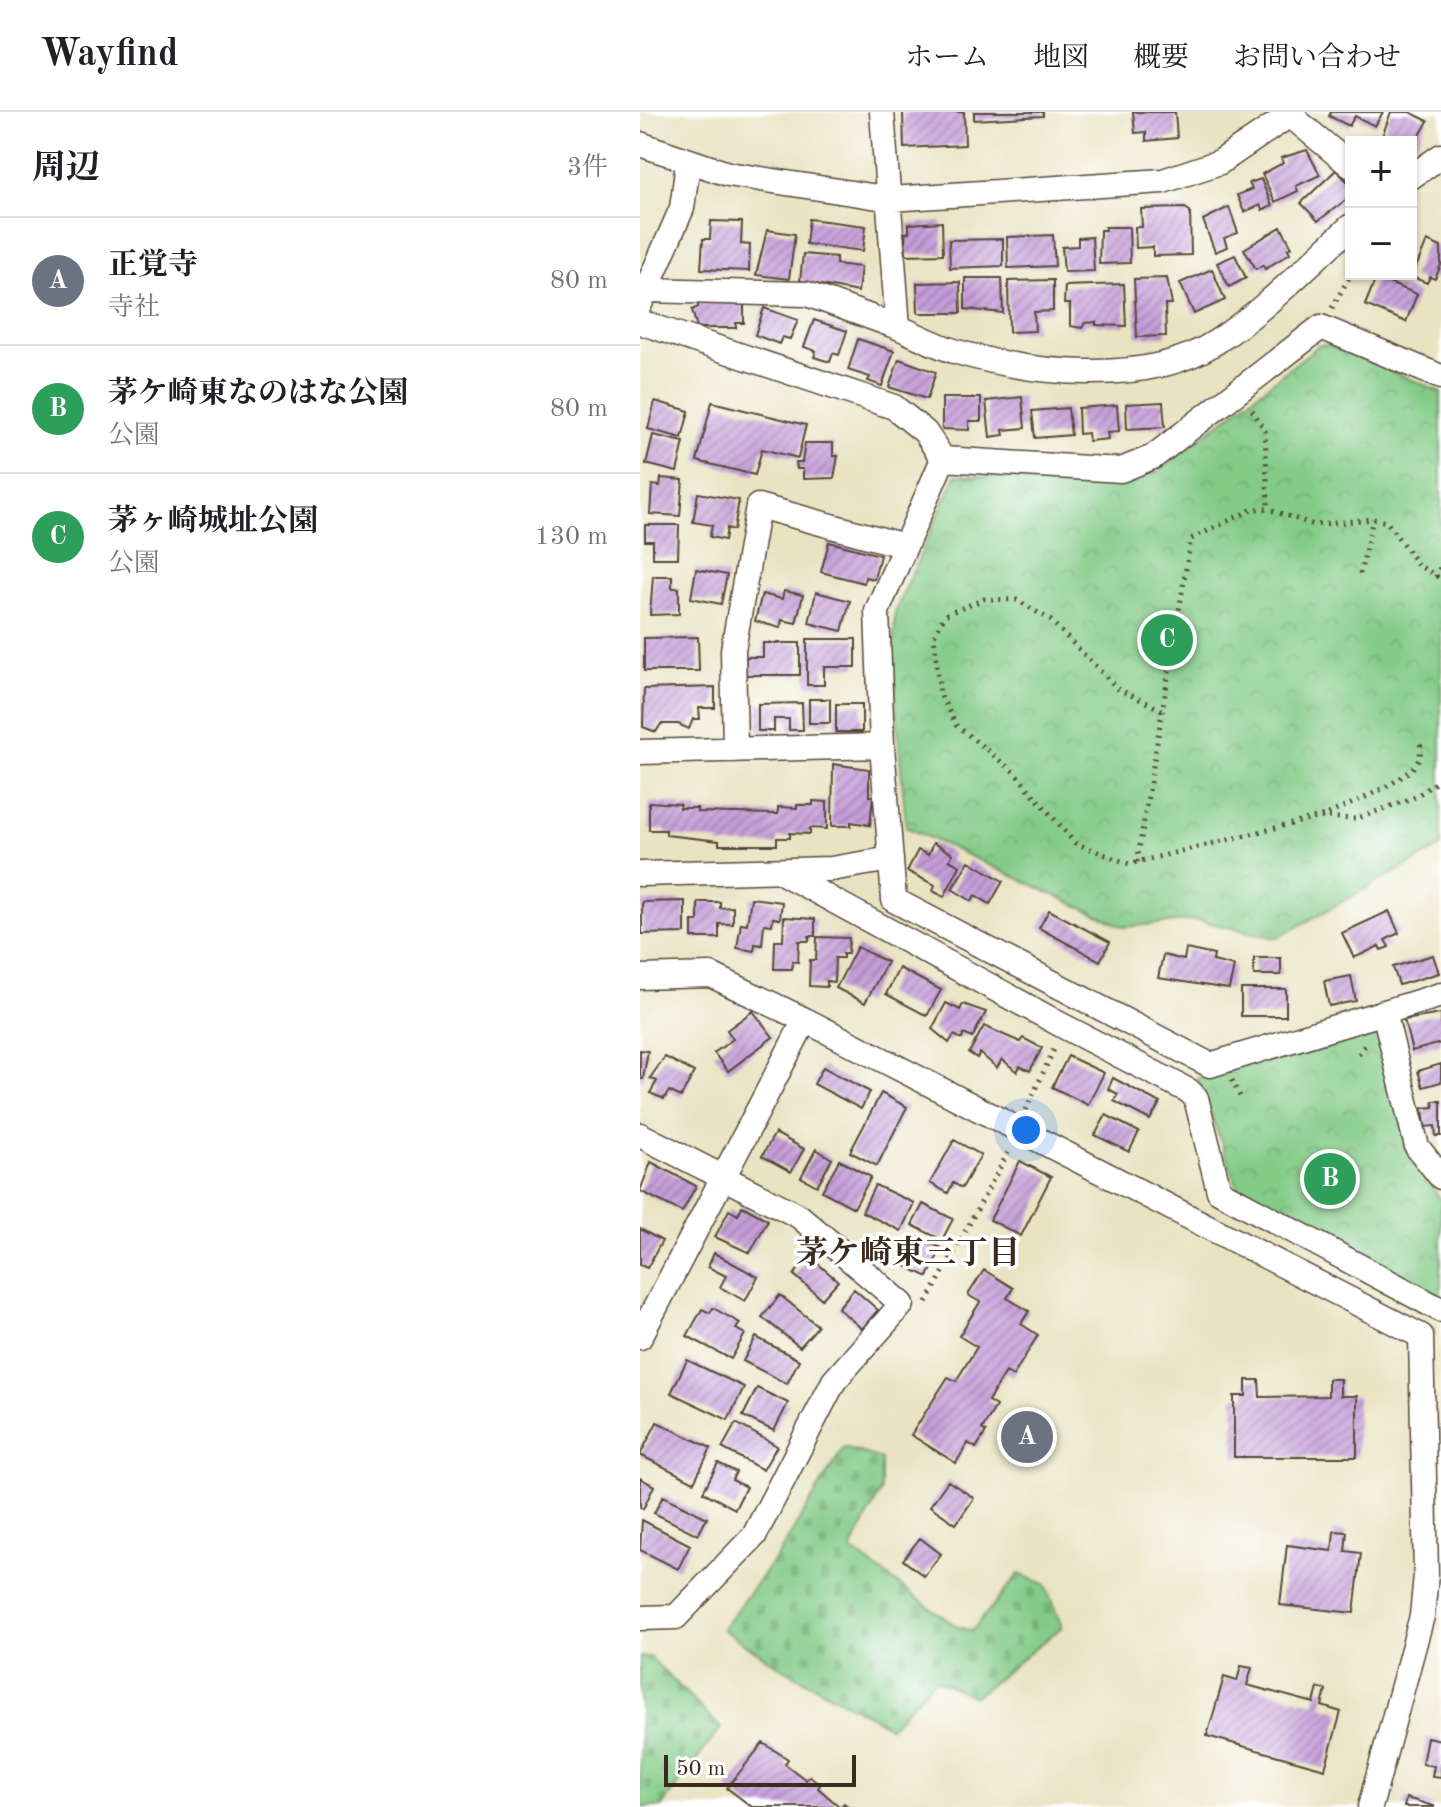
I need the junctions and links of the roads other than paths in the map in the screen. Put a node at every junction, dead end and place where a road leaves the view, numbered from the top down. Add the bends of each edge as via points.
1 (882, 112) edge
2 (1292, 114) edge
3 (640, 144) edge
4 (1441, 156) edge
5 (1345, 161) edge
6 (688, 163) junction
7 (1417, 173) edge
8 (891, 199) junction
9 (1345, 231) edge
10 (643, 297) edge
11 (640, 322) edge
12 (898, 327) junction
13 (1441, 377) edge
14 (943, 459) junction
15 (905, 546) junction
16 (882, 746) junction
17 (735, 750) junction
18 (640, 752) edge
19 (891, 859) junction
20 (779, 871) junction
21 (640, 874) edge
22 (640, 977) edge
23 (1441, 995) edge
24 (1384, 1012) junction
25 (805, 1020) junction
26 (640, 1135) edge
27 (724, 1177) junction
28 (1441, 1177) edge
29 (1441, 1310) edge
30 (642, 1328) edge
31 (1432, 1419) edge
32 (640, 1618) edge
33 (1370, 1807) edge

1 - 8 street
2 - 5 street
2 - 8 street via 1220,162 1163,181
3 - 6 street
4 - 7 street
6 - 8 street
6 - 10 street via 682,208
8 - 12 street
9 - 12 street via 1215,343 1163,367 1030,367 954,351
10 - 12 street via 807,294
11 - 14 street via 894,407 925,432
13 - 14 street via 1326,318 1153,457 1121,470
14 - 15 street
15 - 16 street via 877,611
15 - 17 street via 758,506 733,650
16 - 17 street
16 - 19 street
17 - 18 street
19 - 20 street
19 - 24 street via 894,900 1210,1065
20 - 21 street
20 - 29 street via 1189,1091 1196,1098 1219,1191
22 - 25 street via 711,975
23 - 24 street
24 - 28 street via 1417,1147
25 - 27 street
25 - 31 street via 1421,1336
26 - 27 street
27 - 30 street
27 - 32 street via 799,1216 902,1304 834,1381 754,1536 676,1617
31 - 33 street via 1422,1616

